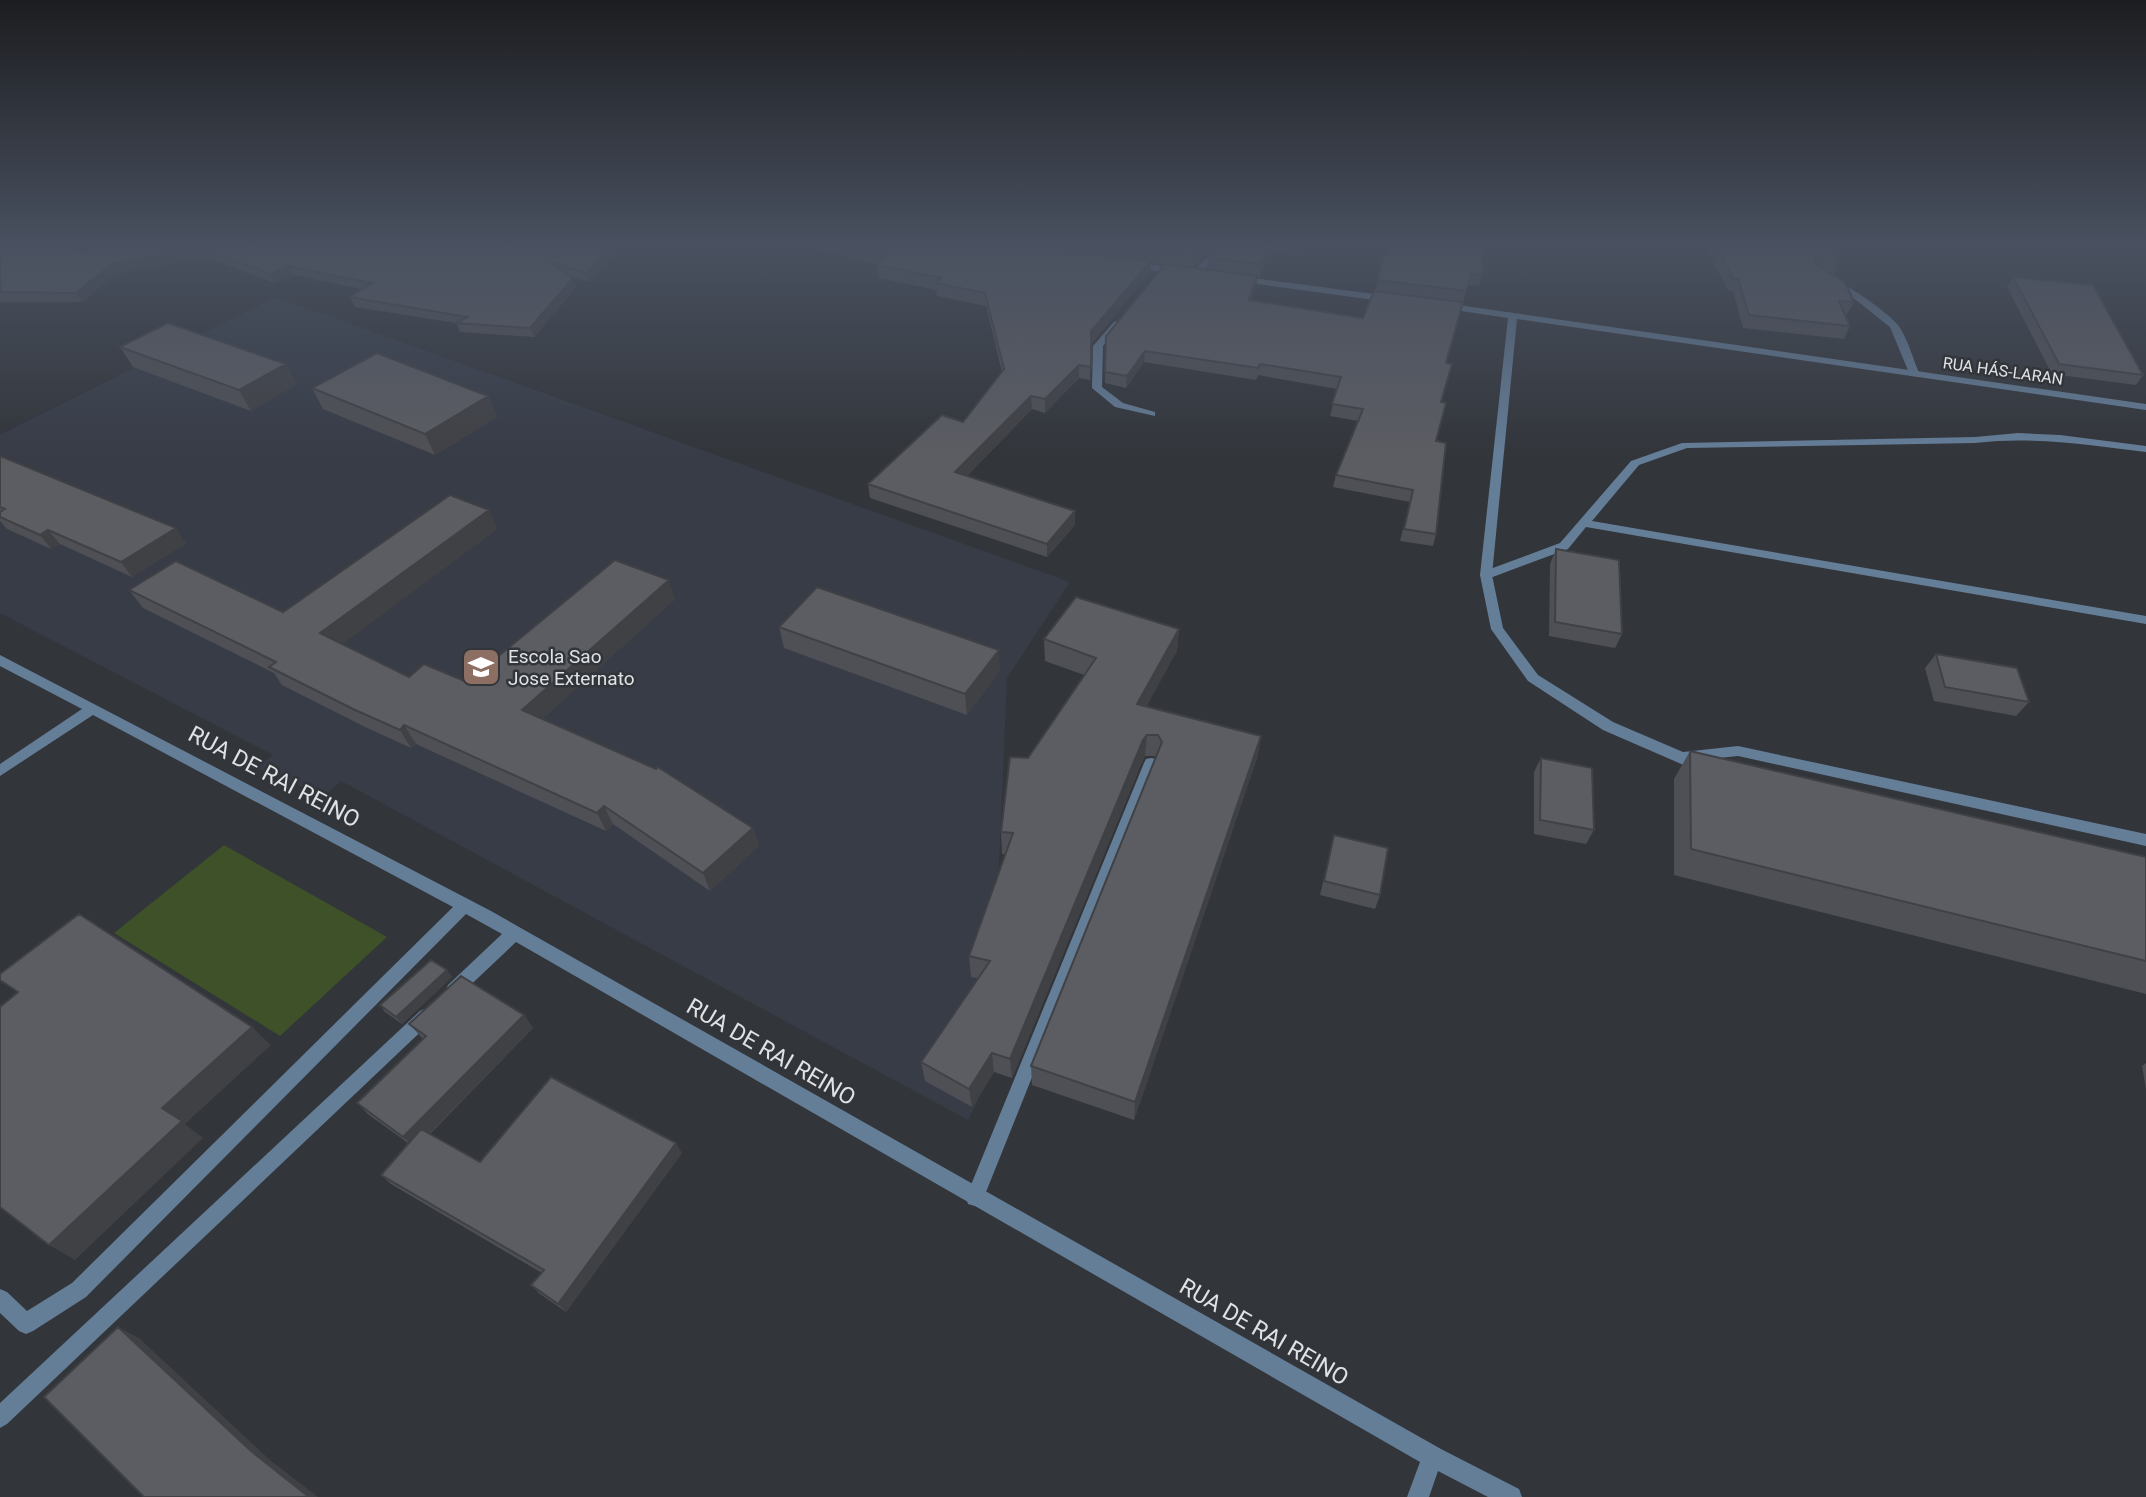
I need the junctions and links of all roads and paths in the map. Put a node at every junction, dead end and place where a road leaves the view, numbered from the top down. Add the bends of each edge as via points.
1 (1513, 315) edge
2 (1519, 316) edge
3 (1881, 316) edge
4 (1122, 317) edge
5 (1915, 374) junction
6 (2146, 407) edge
7 (1151, 414) dead end
8 (2146, 449) edge
9 (1583, 523) junction
10 (1486, 575) junction
11 (2146, 620) edge
12 (0, 660) edge
13 (93, 709) junction
14 (1682, 757) junction
15 (1151, 763) edge
16 (0, 771) edge
17 (1712, 774) edge
18 (2146, 840) edge
19 (464, 906) junction
20 (514, 933) junction
21 (975, 1197) junction
22 (0, 1299) edge
23 (0, 1417) edge
24 (1433, 1457) junction
25 (1418, 1497) edge
26 (1511, 1497) edge

1 - 10 street
2 - 5 street, RUA HÁS-LARAN
3 - 5 street via 1894,326
4 - 7 street via 1098,346 1097,388 1119,405
5 - 6 street, RUA HÁS-LARAN
8 - 9 street via 2003,435 1975,440 1686,445 1635,463
9 - 10 street via 1564,546
9 - 11 street
10 - 14 street via 1496,629 1533,678 1608,726
12 - 13 street, RUA DE RAI REINO
13 - 16 street
13 - 19 street, RUA DE RAI REINO
14 - 17 street
14 - 18 street via 1738,751
15 - 21 street
19 - 20 street, RUA DE RAI REINO
19 - 22 street via 79,1290 26,1324
20 - 21 street, RUA DE RAI REINO
20 - 23 street
21 - 24 street, RUA DE RAI REINO
24 - 25 street
24 - 26 street, RUA DE RAI REINO

